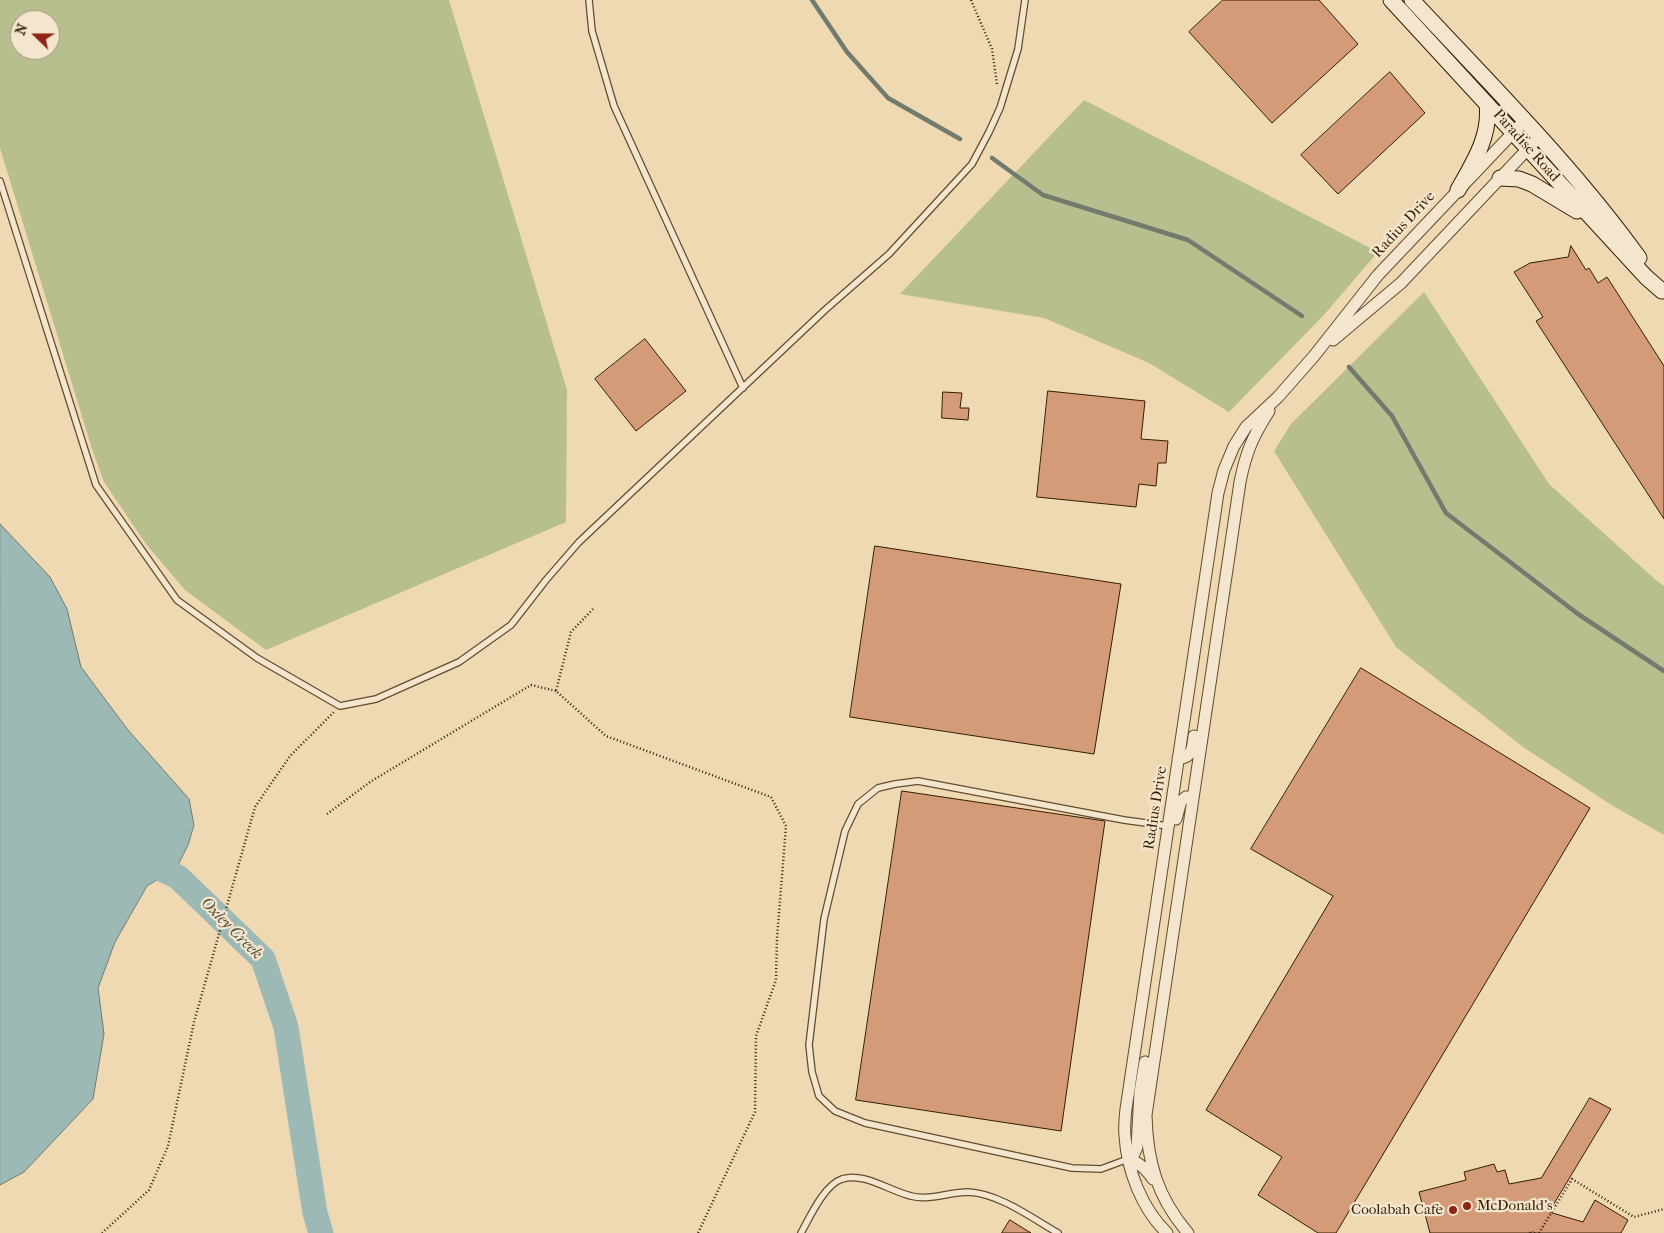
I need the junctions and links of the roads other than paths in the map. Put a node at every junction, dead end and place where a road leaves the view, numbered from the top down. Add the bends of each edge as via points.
1 (589, 0) edge
2 (1024, 0) edge
3 (1391, 0) edge
4 (1412, 0) edge
5 (1487, 104) junction
6 (1519, 126) junction
7 (1539, 138) junction
8 (1528, 149) junction
9 (1500, 178) junction
10 (0, 181) edge
11 (1458, 190) junction
12 (1593, 221) junction
13 (1663, 292) edge
14 (1314, 356) junction
15 (743, 388) junction
16 (1278, 397) junction
17 (1217, 630) junction
18 (1178, 758) junction
19 (1192, 797) junction
20 (1168, 826) junction
21 (1153, 923) junction
22 (1158, 1026) junction
23 (1128, 1159) junction
24 (1158, 1187) junction
25 (801, 1233) edge
26 (1058, 1233) edge
27 (1167, 1233) edge
28 (1188, 1233) edge

1 - 15 lane via 592,31 614,106
2 - 15 lane via 1018,49 1000,108 972,164 889,254
3 - 5 street, Paradise Road
4 - 6 street, Paradise Road
5 - 6 street, Paradise Road
5 - 11 street via 1488,124 1477,156
6 - 7 street, Paradise Road
6 - 8 street, Paradise Road
6 - 11 street, Radius Drive
7 - 8 street, Radius Drive
7 - 13 street, Paradise Road via 1589,192
8 - 9 street, Radius Drive
8 - 12 street, Paradise Road
9 - 12 street via 1519,179 1532,184
9 - 14 street, Radius Drive via 1401,283
10 - 15 lane via 96,485 178,600 257,658 340,706 376,699 459,662 511,625 579,542
11 - 14 street, Radius Drive via 1378,275
12 - 13 street, Paradise Road
14 - 16 street, Radius Drive
16 - 17 street, Radius Drive via 1245,457
16 - 18 street, Radius Drive via 1246,427 1224,470
17 - 18 street via 1203,675 1192,749 1189,756
17 - 19 street, Radius Drive
18 - 20 street, Radius Drive
19 - 21 street via 1181,801 1165,889
19 - 22 street, Radius Drive
20 - 21 street, Radius Drive
20 - 23 lane via 918,781 878,788 858,804 845,830 824,920 810,1036 812,1072 819,1096 835,1111 865,1124 1072,1168 1101,1169
21 - 23 street, Radius Drive via 1126,1109 1124,1135
22 - 23 street via 1147,1054 1136,1147
22 - 24 street, Radius Drive via 1146,1115 1147,1140
23 - 24 street via 1146,1169
23 - 27 street, Radius Drive via 1146,1205
24 - 28 street, Radius Drive via 1174,1218
25 - 26 lane via 832,1184 852,1178 912,1197 979,1193 996,1198

